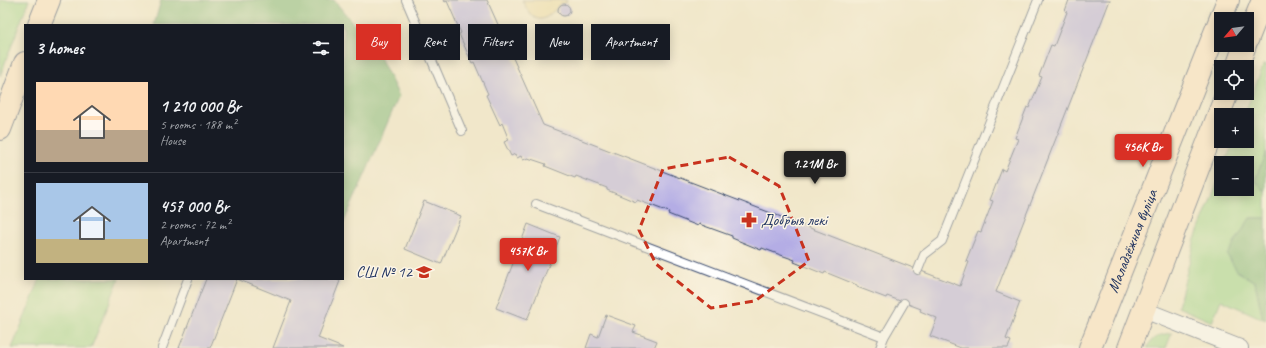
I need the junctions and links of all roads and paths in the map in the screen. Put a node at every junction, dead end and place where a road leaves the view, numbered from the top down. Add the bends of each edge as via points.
1 (49, 0) edge
2 (406, 0) edge
3 (1038, 0) edge
4 (1228, 0) edge
5 (1263, 0) edge
6 (1254, 22) edge
7 (39, 24) edge
8 (24, 66) edge
9 (1224, 100) edge
10 (0, 129) edge
11 (462, 131) dead end
12 (536, 204) dead end
13 (918, 270) dead end
14 (188, 280) edge
15 (904, 303) dead end
16 (1144, 310) junction
17 (884, 337) junction
18 (162, 348) edge
19 (880, 348) edge
20 (1090, 348) edge
21 (1130, 348) edge
22 (1240, 348) edge

1 - 7 main road
2 - 11 lane
3 - 13 lane via 942,241 924,255
4 - 20 main road, Маладзёжная вуліца
5 - 6 main road
8 - 10 main road
9 - 16 main road
12 - 17 lane
14 - 18 lane
15 - 17 lane
16 - 21 main road
16 - 22 street
17 - 19 lane

